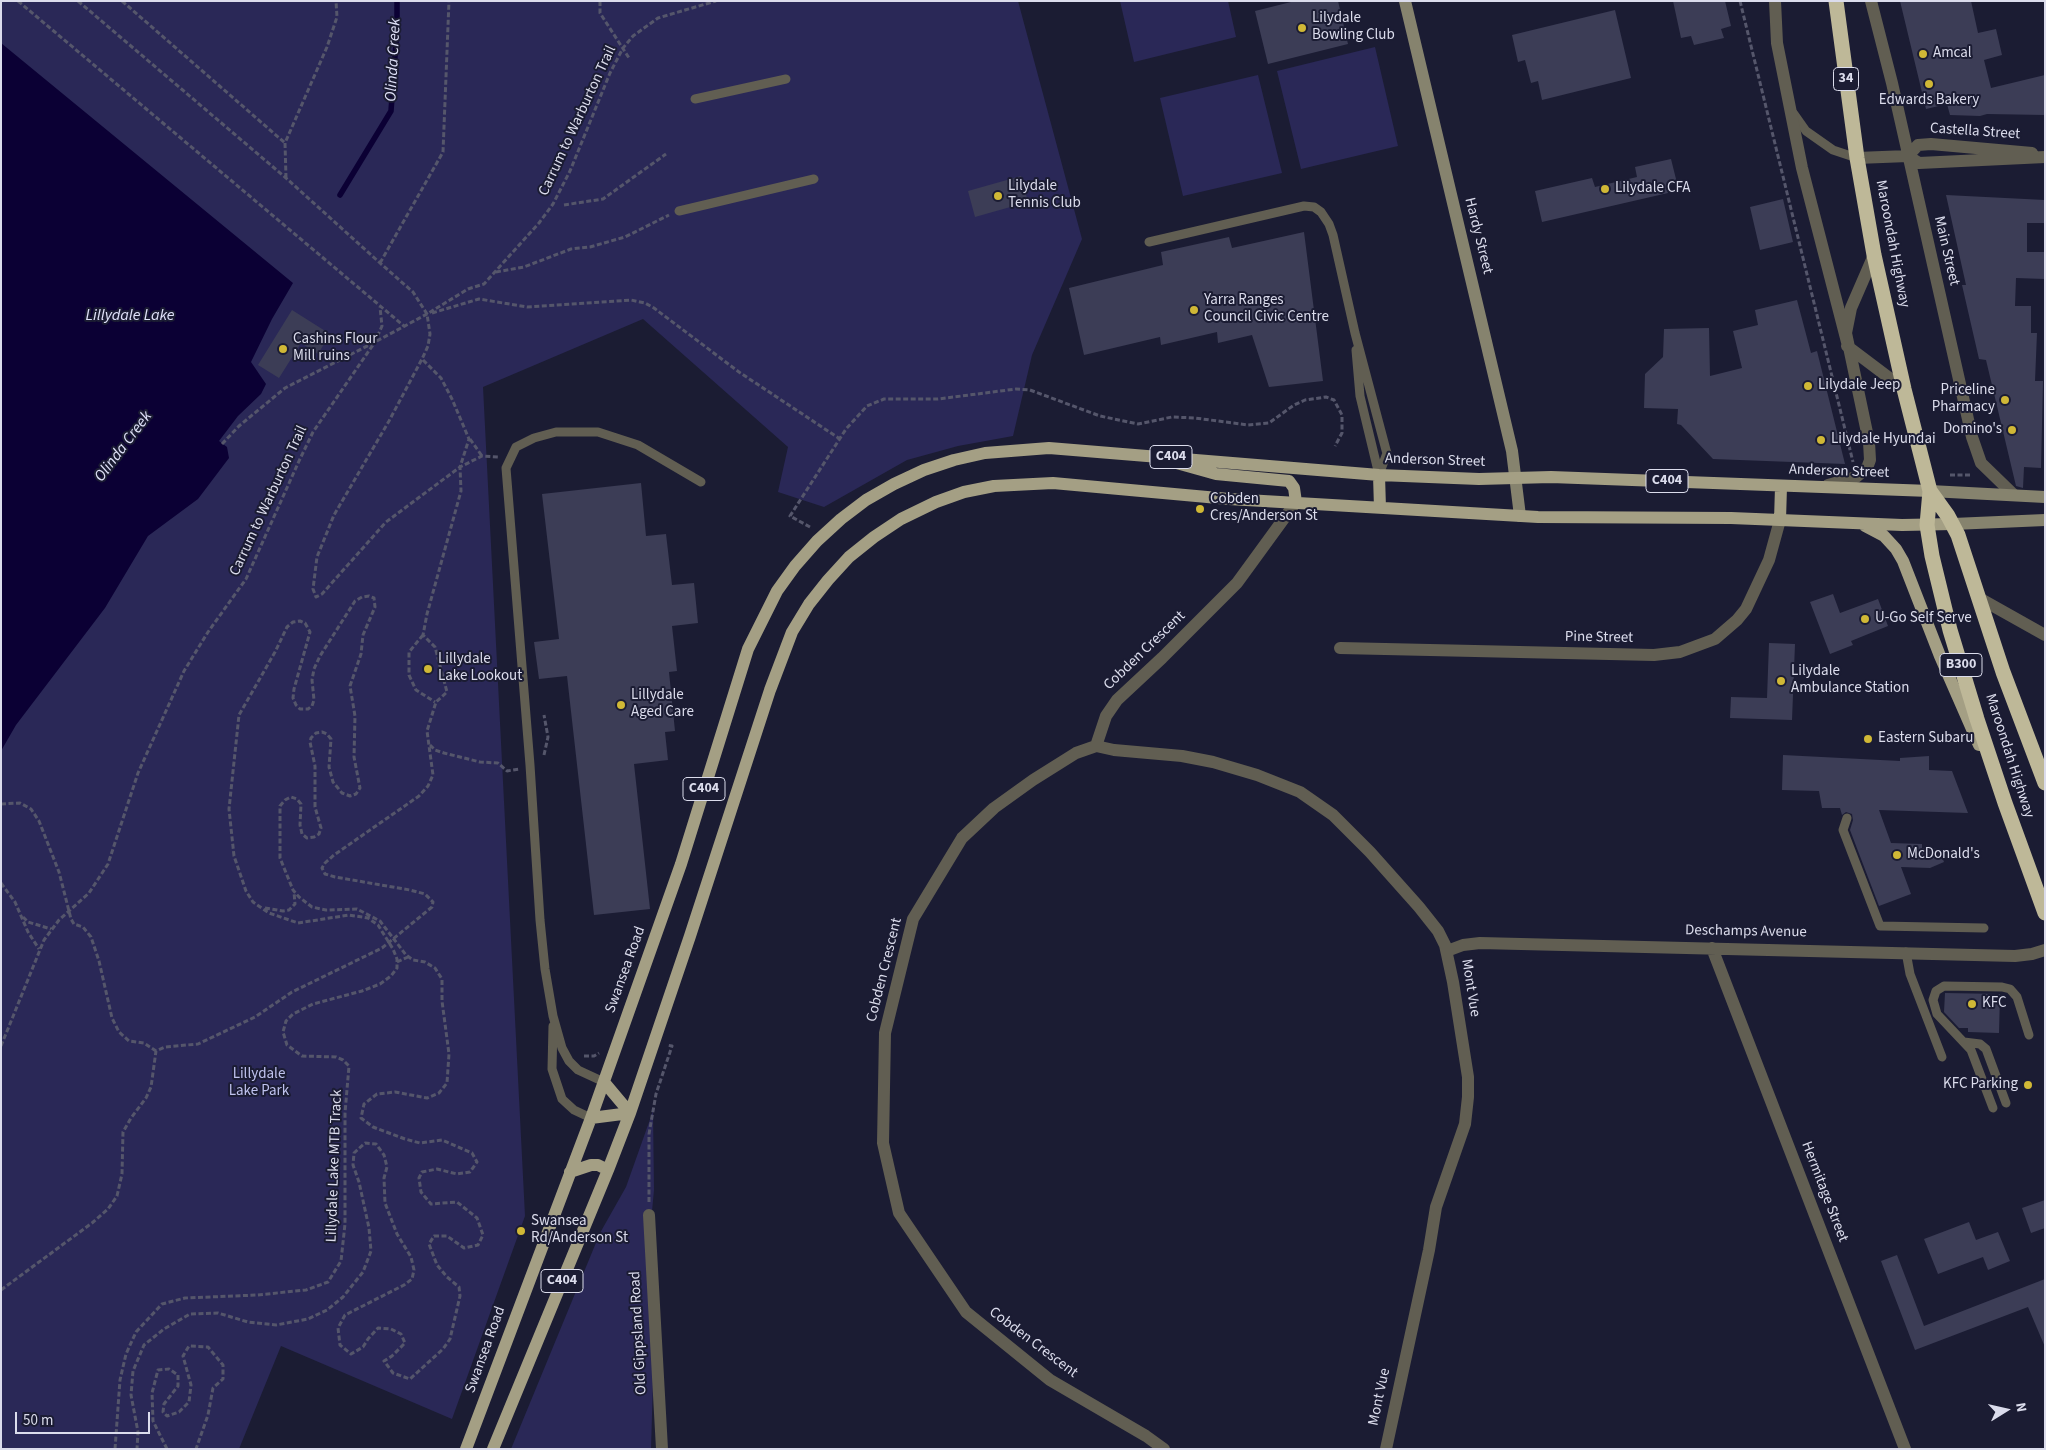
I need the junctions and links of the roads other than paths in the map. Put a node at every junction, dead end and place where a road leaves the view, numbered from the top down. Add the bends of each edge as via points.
1 (1405, 1) edge
2 (1775, 1) edge
3 (1836, 1) edge
4 (1871, 1) edge
5 (786, 79) dead end
6 (695, 99) dead end
7 (1791, 106) junction
8 (1908, 156) junction
9 (2045, 156) edge
10 (1858, 158) junction
11 (814, 178) dead end
12 (678, 211) road end
13 (1149, 242) dead end
14 (1874, 255) junction
15 (1355, 333) junction
16 (1847, 344) junction
17 (1904, 389) junction
18 (1149, 455) junction
19 (1378, 475) junction
20 (1517, 478) junction
21 (701, 482) dead end
22 (1781, 486) junction
23 (1816, 488) junction
24 (1930, 491) junction
25 (2014, 495) junction
26 (2045, 497) edge
27 (1296, 502) junction
28 (1380, 508) junction
29 (1520, 516) junction
30 (841, 519) joint
31 (1780, 520) junction
32 (2045, 520) edge
33 (1850, 523) junction
34 (1953, 524) junction
35 (1927, 525) junction
36 (1979, 598) junction
37 (2045, 635) edge
38 (1340, 648) dead end
39 (1096, 746) junction
40 (2045, 783) edge
41 (2005, 803) junction
42 (1847, 818) dead end
43 (2045, 913) edge
44 (1984, 928) dead end
45 (1712, 948) junction
46 (2045, 950) edge
47 (1447, 952) junction
48 (1906, 952) junction
49 (553, 1016) junction
50 (2029, 1035) dead end
51 (1963, 1042) junction
52 (1942, 1057) dead end
53 (604, 1082) junction
54 (2006, 1103) dead end
55 (1993, 1108) dead end
56 (630, 1112) junction
57 (591, 1118) junction
58 (608, 1170) junction
59 (570, 1172) junction
60 (649, 1215) road end
61 (466, 1449) edge
62 (493, 1449) edge
63 (662, 1449) edge
64 (1164, 1449) edge
65 (1386, 1449) edge
66 (1906, 1449) edge

1 - 20 main road, Hardy Street
2 - 7 street via 1777,43
3 - 10 highway, Maroondah Highway / 34
4 - 8 street, Main Street
5 - 6 lane
7 - 10 lane via 1806,131 1833,150
7 - 16 street via 1802,168
8 - 9 street, Castella Street via 1919,163
8 - 9 street, Castella Street via 1918,145 1931,144 2004,149
8 - 10 street, Castella Street
8 - 25 street, Main Street via 1977,452 1986,470
10 - 14 highway, Maroondah Highway / 34
11 - 12 lane
13 - 15 lane via 1293,208 1314,208 1322,212 1333,235
14 - 16 street via 1851,308 1846,330
14 - 17 highway, Maroondah Highway / 34
15 - 19 lane via 1360,396
15 - 19 lane via 1387,453
16 - 17 street
16 - 23 street via 1869,442 1870,460 1867,468 1856,477
17 - 24 highway, Maroondah Highway / 34
18 - 19 main road, Anderson Street / C404
18 - 27 main road via 1216,474 1289,481 1294,488
18 - 30 main road, Anderson Street / C404 via 1049,448 977,455 924,470 894,484
19 - 20 main road, Anderson Street / C404
19 - 28 main road
20 - 22 main road, Anderson Street / C404
20 - 29 main road, Hardy Street
21 - 49 lane via 638,445 598,432 556,432 534,438 516,447 506,468 540,920
22 - 23 main road, Anderson Street / C404
22 - 31 main road
23 - 24 main road, Anderson Street / C404
24 - 25 main road, Anderson Street
24 - 34 highway, Maroondah Highway / B300
24 - 35 highway, Maroondah Highway / B300
25 - 26 main road, Anderson Street
27 - 28 main road, C404
27 - 39 street, Cobden Crescent via 1237,584 1117,700 1103,723
27 - 56 main road, C404 via 1053,483 994,486 964,492 901,519 849,557 809,604 779,662
28 - 29 main road, C404
29 - 31 main road, C404
30 - 53 main road, Swansea Road / C404 via 795,566 777,591 748,649 681,864
31 - 33 main road, C404
31 - 38 street, Pine Street via 1769,560 1746,609 1715,639 1680,652 1654,655
32 - 34 main road
33 - 35 main road, C404
33 - 41 main road via 1880,533 1903,561 1940,656
34 - 35 main road, C404
34 - 36 highway, Maroondah Highway / B300
35 - 41 highway, Maroondah Highway / B300 via 1950,630
36 - 37 street
36 - 40 highway, Maroondah Highway / B300
39 - 47 street, Mont Vue via 1212,762 1300,792 1333,815 1370,852 1434,925
39 - 64 street, Cobden Crescent via 1076,753 1033,780 969,830 913,919 885,1034 883,1143 899,1212 966,1312 1050,1380
41 - 43 highway, Maroondah Highway / B300
42 - 44 lane via 1843,830 1880,926
45 - 47 street, Deschamps Avenue via 1480,943 1463,945
45 - 48 street, Deschamps Avenue
45 - 66 street, Hermitage Street
46 - 48 street, Deschamps Avenue via 2015,956
47 - 65 street, Mont Vue via 1468,1076 1465,1124 1436,1207
48 - 52 lane via 1910,974
49 - 53 lane via 569,1061 578,1070
49 - 57 lane via 552,1069 562,1099 574,1110
50 - 51 lane via 2017,996 2010,989 1944,986 1936,991 1935,1008 1939,1018
51 - 54 lane via 1980,1044 1985,1048
51 - 55 lane via 1972,1050
53 - 56 main road
53 - 57 main road, Swansea Road / C404
56 - 57 main road
56 - 58 main road, C404
57 - 59 main road, Swansea Road / C404
58 - 59 main road via 591,1165
58 - 62 main road, C404
59 - 61 main road, Swansea Road / C404
60 - 63 street, Old Gippsland Road

